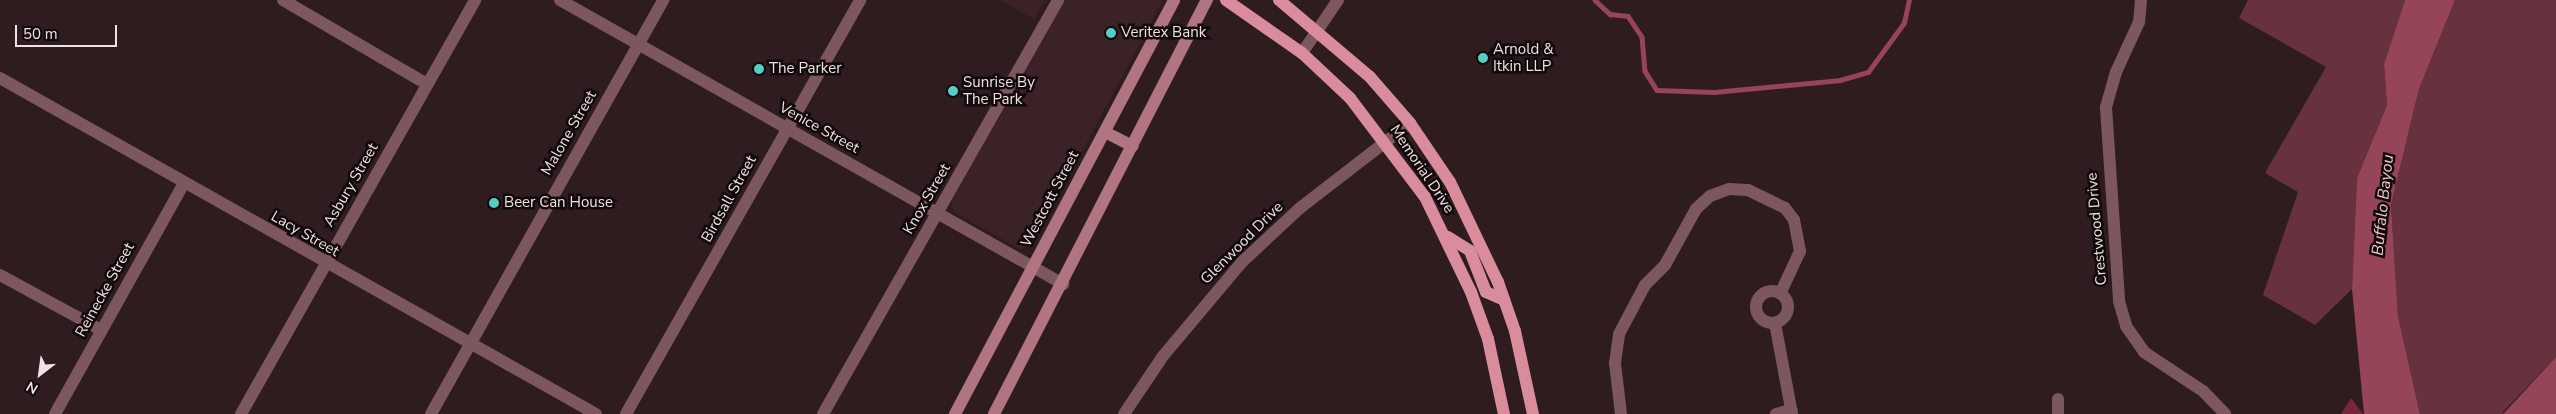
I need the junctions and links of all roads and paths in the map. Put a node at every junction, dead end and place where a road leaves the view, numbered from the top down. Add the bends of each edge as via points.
1 (283, 0) edge
2 (475, 0) edge
3 (560, 0) edge
4 (663, 0) edge
5 (860, 0) edge
6 (1058, 0) edge
7 (1174, 0) edge
8 (1207, 0) edge
9 (1226, 0) edge
10 (1279, 0) edge
11 (1338, 0) edge
12 (2140, 0) edge
13 (1320, 31) junction
14 (638, 44) junction
15 (1302, 53) junction
16 (0, 78) edge
17 (427, 84) junction
18 (1410, 123) junction
19 (787, 129) junction
20 (1105, 132) junction
21 (1387, 141) junction
22 (1133, 146) junction
23 (184, 182) junction
24 (938, 213) junction
25 (1447, 237) junction
26 (324, 264) junction
27 (1032, 267) junction
28 (0, 275) edge
29 (1063, 284) junction
30 (1780, 294) junction
31 (1504, 300) junction
32 (1774, 323) junction
33 (101, 330) junction
34 (470, 344) junction
35 (2058, 399) dead end
36 (1792, 412) edge
37 (55, 414) edge
38 (241, 414) edge
39 (431, 414) edge
40 (596, 414) edge
41 (626, 414) edge
42 (823, 414) edge
43 (955, 414) edge
44 (994, 414) edge
45 (1124, 414) edge
46 (1504, 414) edge
47 (1533, 414) edge
48 (1621, 414) edge
49 (1776, 414) edge
50 (2058, 414) edge
51 (2225, 414) edge

1 - 17 street
2 - 17 street, Asbury Street
3 - 14 street, Venice Street
4 - 14 street, Malone Street
5 - 19 street, Birdsall Street
6 - 24 street, Knox Street
7 - 20 main road, Westcott Street
8 - 22 main road
9 - 15 main road, Memorial Drive
10 - 13 main road, Memorial Drive
11 - 13 street
12 - 51 street, Crestwood Drive via 2139,22 2116,72 2106,108 2120,301 2126,326 2144,352 2203,391
13 - 15 street
13 - 18 main road, Memorial Drive via 1370,77
14 - 19 street, Venice Street
14 - 34 street, Malone Street
15 - 21 main road, Memorial Drive
16 - 23 street, Lacy Street
17 - 26 street, Asbury Street
18 - 21 street, Glenwood Drive
18 - 31 main road, Memorial Drive via 1450,182
19 - 24 street, Venice Street
19 - 41 street, Birdsall Street
20 - 22 main road
20 - 27 main road, Westcott Street
21 - 25 main road, Memorial Drive
21 - 45 street, Glenwood Drive via 1300,208 1242,262 1200,309
22 - 29 main road
23 - 26 street, Lacy Street
23 - 33 street, Reinecke Street
24 - 27 street, Venice Street
24 - 42 street, Knox Street
25 - 31 main road via 1470,251 1486,292
25 - 46 main road, Memorial Drive via 1488,339
26 - 34 street, Lacy Street
26 - 38 street, Asbury Street
27 - 29 street, Venice Street
27 - 43 main road, Westcott Street
28 - 33 street
29 - 44 main road
30 - 32 street via 1788,311
30 - 32 street via 1765,293 1757,305 1762,319
30 - 48 street via 1800,251 1794,220 1785,208 1748,190 1729,189 1710,196 1696,208 1665,265 1645,285 1619,334 1615,363
31 - 47 main road, Memorial Drive
32 - 36 street
33 - 37 street, Reinecke Street
34 - 39 street, Malone Street
34 - 40 street, Lacy Street
35 - 50 street
36 - 49 street

